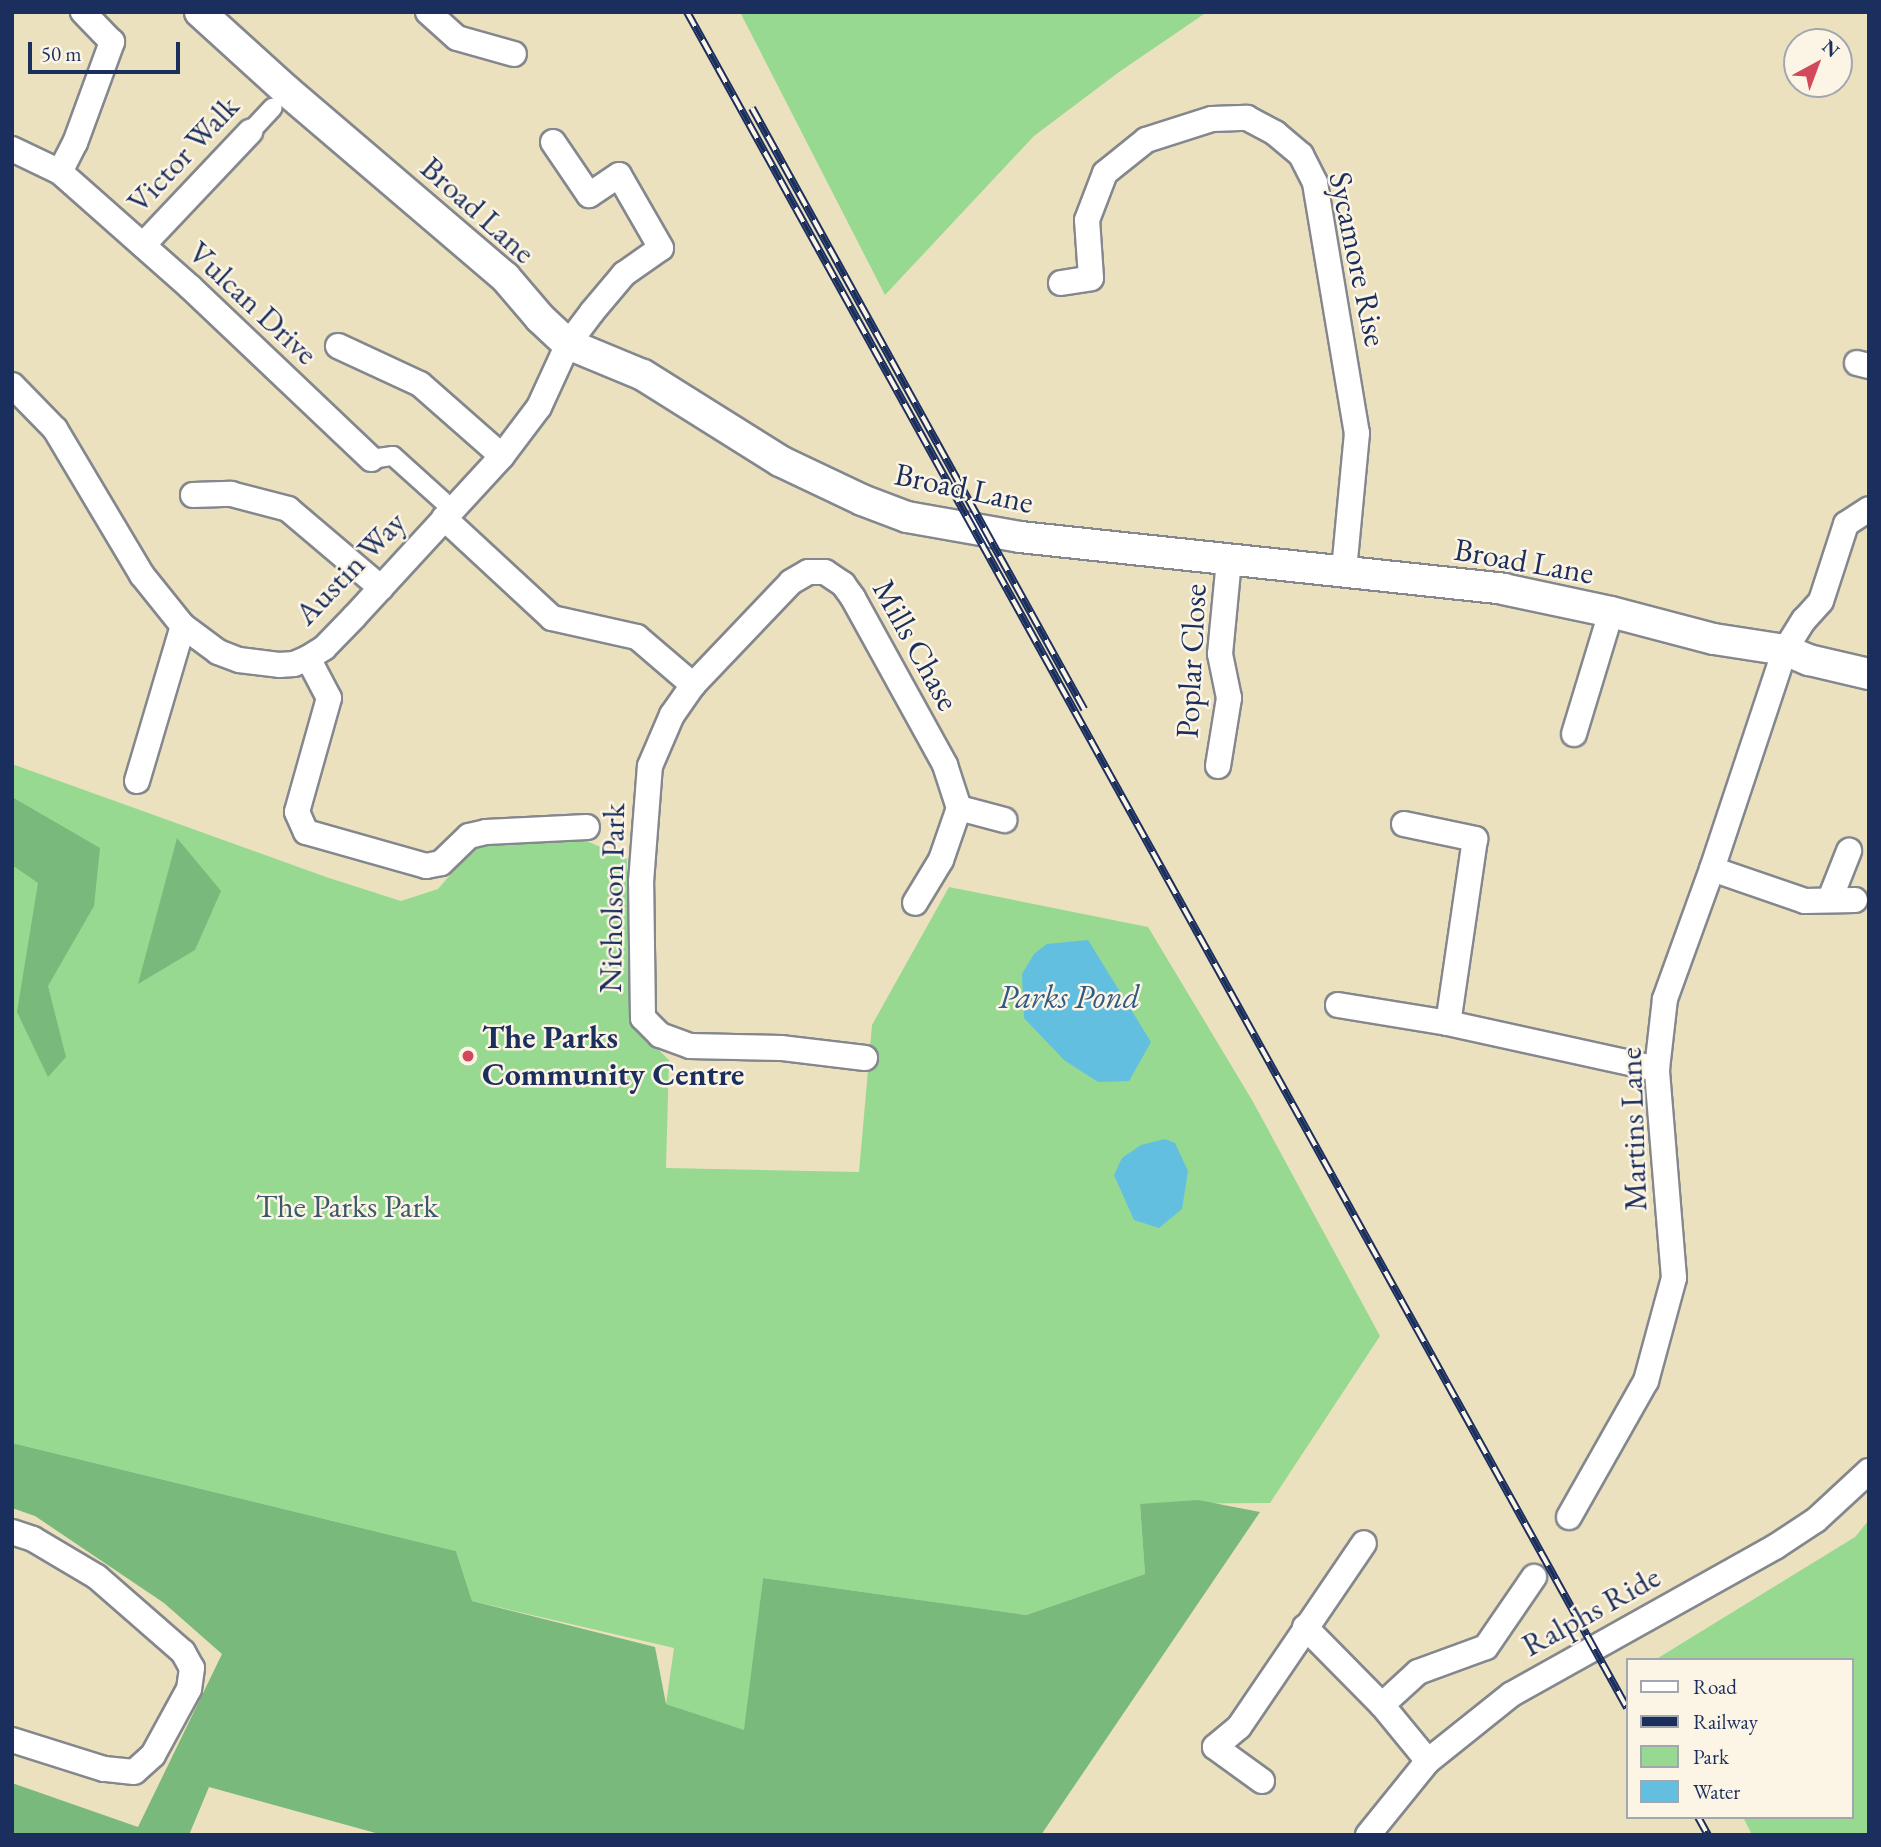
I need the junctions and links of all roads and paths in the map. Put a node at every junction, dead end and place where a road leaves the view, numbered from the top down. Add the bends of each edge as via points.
1 (83, 12) edge
2 (428, 12) edge
3 (213, 16) edge
4 (514, 54) dead end
5 (272, 108) dead end
6 (250, 132) joint
7 (553, 142) dead end
8 (12, 149) edge
9 (60, 172) junction
10 (143, 246) junction
11 (1061, 283) dead end
12 (568, 344) junction
13 (338, 346) dead end
14 (14, 391) edge
15 (502, 456) junction
16 (371, 459) joint
17 (193, 495) dead end
18 (443, 509) junction
19 (1869, 509) edge
20 (1229, 560) junction
21 (1344, 570) junction
22 (381, 588) junction
23 (1611, 612) junction
24 (183, 625) junction
25 (1785, 650) junction
26 (308, 659) junction
27 (1869, 674) edge
28 (693, 685) junction
29 (1574, 734) dead end
30 (1218, 766) dead end
31 (137, 781) dead end
32 (959, 808) junction
33 (1004, 820) dead end
34 (1404, 824) dead end
35 (587, 827) dead end
36 (1849, 851) dead end
37 (1712, 869) junction
38 (1830, 899) junction
39 (1856, 900) dead end
40 (915, 903) dead end
41 (1338, 1005) dead end
42 (1448, 1023) junction
43 (865, 1058) dead end
44 (1657, 1069) junction
45 (1869, 1471) edge
46 (1569, 1517) dead end
47 (12, 1532) edge
48 (1364, 1543) dead end
49 (1534, 1577) dead end
50 (1305, 1627) junction
51 (1382, 1705) junction
52 (12, 1740) edge
53 (1428, 1761) junction
54 (1262, 1781) dead end
55 (1368, 1835) edge

1 - 9 street via 113,41
2 - 4 street via 457,38
3 - 12 street, Broad Lane via 281,86 505,277
5 - 6 street, Victor Walk
6 - 10 street, Victor Walk
7 - 12 street, Austin Way via 589,195 619,175 661,248 624,274
8 - 9 street, Vulcan Drive
9 - 10 street, Vulcan Drive
10 - 16 street, Vulcan Drive
11 - 21 street, Sycamore Rise via 1091,278 1087,220 1091,208 1105,173 1146,140 1212,119 1247,118 1301,155 1315,183 1357,433
12 - 15 street, Austin Way via 539,407
12 - 20 street, Broad Lane via 643,375 780,461 907,517 1020,537
13 - 15 street via 420,384
14 - 24 street, Austin Way via 55,429 142,575
15 - 18 street, Austin Way
16 - 18 street, Vulcan Drive via 393,456
17 - 22 street via 231,494 288,509
18 - 22 street, Austin Way
18 - 28 street via 552,618 637,637
19 - 25 street, Martins Lane via 1846,524 1821,601
20 - 21 street, Broad Lane
20 - 30 street, Poplar Close via 1220,654 1230,698
21 - 23 street, Broad Lane via 1503,589
22 - 26 street, Austin Way
23 - 25 street, Broad Lane via 1714,639
23 - 29 street
24 - 26 street, Austin Way via 218,652 239,660 279,665
24 - 31 street
25 - 27 street, Broad Lane
25 - 37 street, Martins Lane
26 - 35 street via 328,698 297,812 306,832 426,866 441,863 469,836
28 - 32 street, Mills Chase via 791,582 808,572 825,572 853,598 945,765
28 - 43 street, Nicholson Park via 672,715 650,766 641,882 643,1018 660,1035 690,1046 781,1048
32 - 33 street
32 - 40 street via 941,860
34 - 42 street via 1475,839
36 - 38 street
37 - 38 street via 1805,901
37 - 44 street, Martins Lane via 1665,999
38 - 39 street
41 - 42 street
42 - 44 street
44 - 46 street, Martins Lane via 1674,1278 1646,1381
45 - 53 street, Ralphs Ride via 1816,1520 1775,1547 1512,1694
47 - 52 street via 33,1539 97,1577 183,1652 192,1668 189,1689 153,1755 134,1772 104,1769
48 - 50 street
49 - 51 street via 1486,1647 1418,1672
50 - 51 street
50 - 54 street via 1239,1727 1215,1747
51 - 53 street
53 - 55 street, Ralphs Ride

